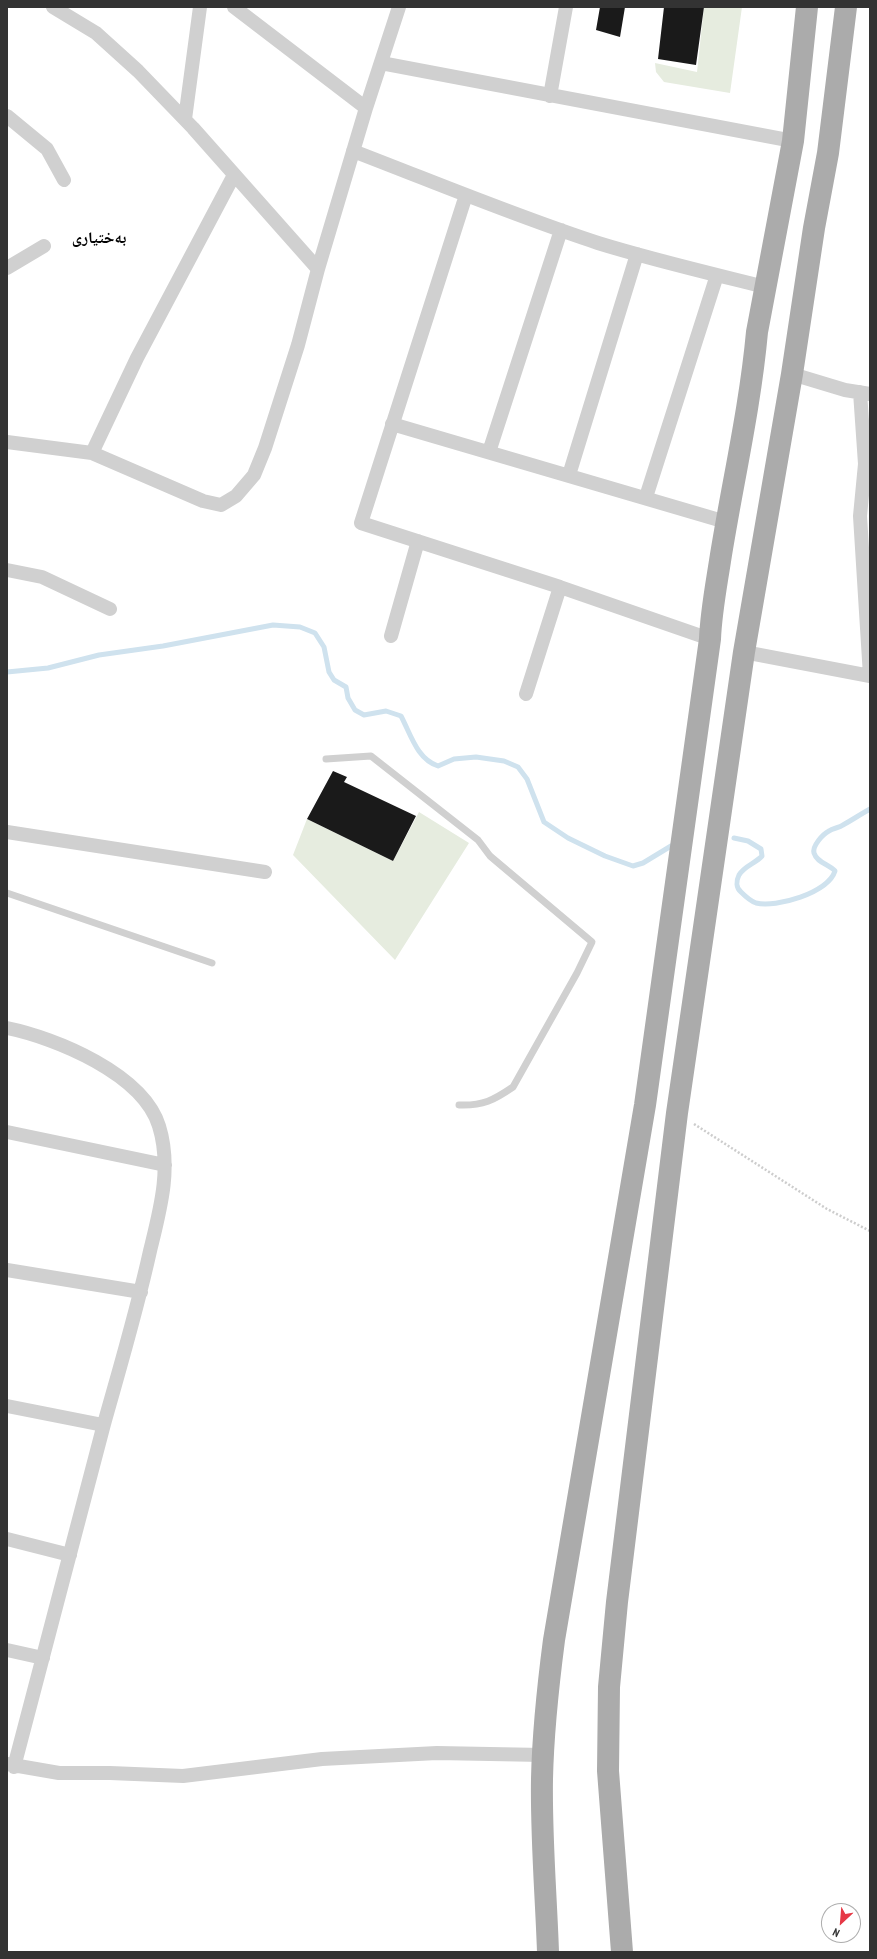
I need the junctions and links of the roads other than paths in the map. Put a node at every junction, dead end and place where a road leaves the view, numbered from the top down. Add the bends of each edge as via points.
1 (54, 7) edge
2 (200, 7) edge
3 (234, 7) edge
4 (399, 7) edge
5 (566, 7) edge
6 (808, 7) edge
7 (846, 7) edge
8 (381, 63) junction
9 (550, 96) junction
10 (366, 108) junction
11 (7, 116) edge
12 (185, 119) junction
13 (793, 141) junction
14 (353, 151) junction
15 (234, 175) junction
16 (64, 180) dead end
17 (466, 194) junction
18 (561, 230) junction
19 (44, 246) dead end
20 (636, 254) junction
21 (7, 268) edge
22 (318, 269) junction
23 (717, 275) junction
24 (765, 287) junction
25 (792, 374) junction
26 (865, 393) edge
27 (392, 424) junction
28 (7, 442) edge
29 (489, 452) junction
30 (92, 453) junction
31 (569, 475) junction
32 (646, 497) junction
33 (726, 522) junction
34 (418, 541) junction
35 (866, 549) edge
36 (7, 570) edge
37 (560, 587) junction
38 (110, 609) dead end
39 (391, 636) dead end
40 (710, 639) junction
41 (744, 652) junction
42 (870, 676) edge
43 (526, 694) dead end
44 (326, 759) dead end
45 (7, 832) edge
46 (265, 872) dead end
47 (7, 893) edge
48 (212, 963) dead end
49 (7, 1028) edge
50 (459, 1105) dead end
51 (645, 1105) junction
52 (677, 1113) junction
53 (7, 1132) edge
54 (165, 1165) junction
55 (7, 1270) edge
56 (141, 1292) junction
57 (7, 1406) edge
58 (103, 1425) junction
59 (7, 1539) edge
60 (70, 1554) junction
61 (7, 1650) edge
62 (43, 1658) junction
63 (543, 1755) junction
64 (11, 1765) edge
65 (548, 1952) edge
66 (622, 1952) edge

1 - 12 street via 96,33
2 - 12 street
3 - 10 street
4 - 8 street
5 - 9 street
6 - 13 main road
7 - 25 main road via 828,153
8 - 9 street
8 - 10 street
9 - 13 street
10 - 14 street
11 - 16 street via 47,150
12 - 15 street
13 - 24 main road
14 - 17 street
14 - 22 street
15 - 22 street
15 - 30 street via 137,358
17 - 18 street
17 - 27 street
18 - 20 street
18 - 29 street
19 - 21 street
20 - 23 street
20 - 31 street
22 - 30 street via 298,345 265,448 254,475 236,496 221,505 202,501
23 - 24 street
23 - 32 street
24 - 33 main road
25 - 26 street
25 - 41 main road
26 - 35 street via 865,464 860,516
27 - 29 street
27 - 34 street via 361,523
28 - 30 street
29 - 31 street
31 - 32 street
32 - 33 street
33 - 40 main road
34 - 37 street
34 - 39 street
35 - 42 street
36 - 38 street via 42,577
37 - 40 street
37 - 43 street
40 - 51 main road
41 - 42 street
41 - 52 main road
44 - 50 lane via 371,756 478,840 490,856 592,942 578,973 513,1087 477,1106
45 - 46 street
47 - 48 lane
49 - 54 street via 62,1045 116,1073 144,1099 158,1124 166,1153
51 - 52 main road
51 - 63 main road via 554,1640
52 - 66 main road via 609,1686 608,1771
53 - 54 street
54 - 56 street via 164,1193
55 - 56 street
56 - 58 street
57 - 58 street
58 - 60 street
59 - 60 street
60 - 62 street
61 - 62 street
62 - 64 street
63 - 64 street via 437,1753 322,1759 182,1776 59,1773
63 - 65 main road via 542,1827

